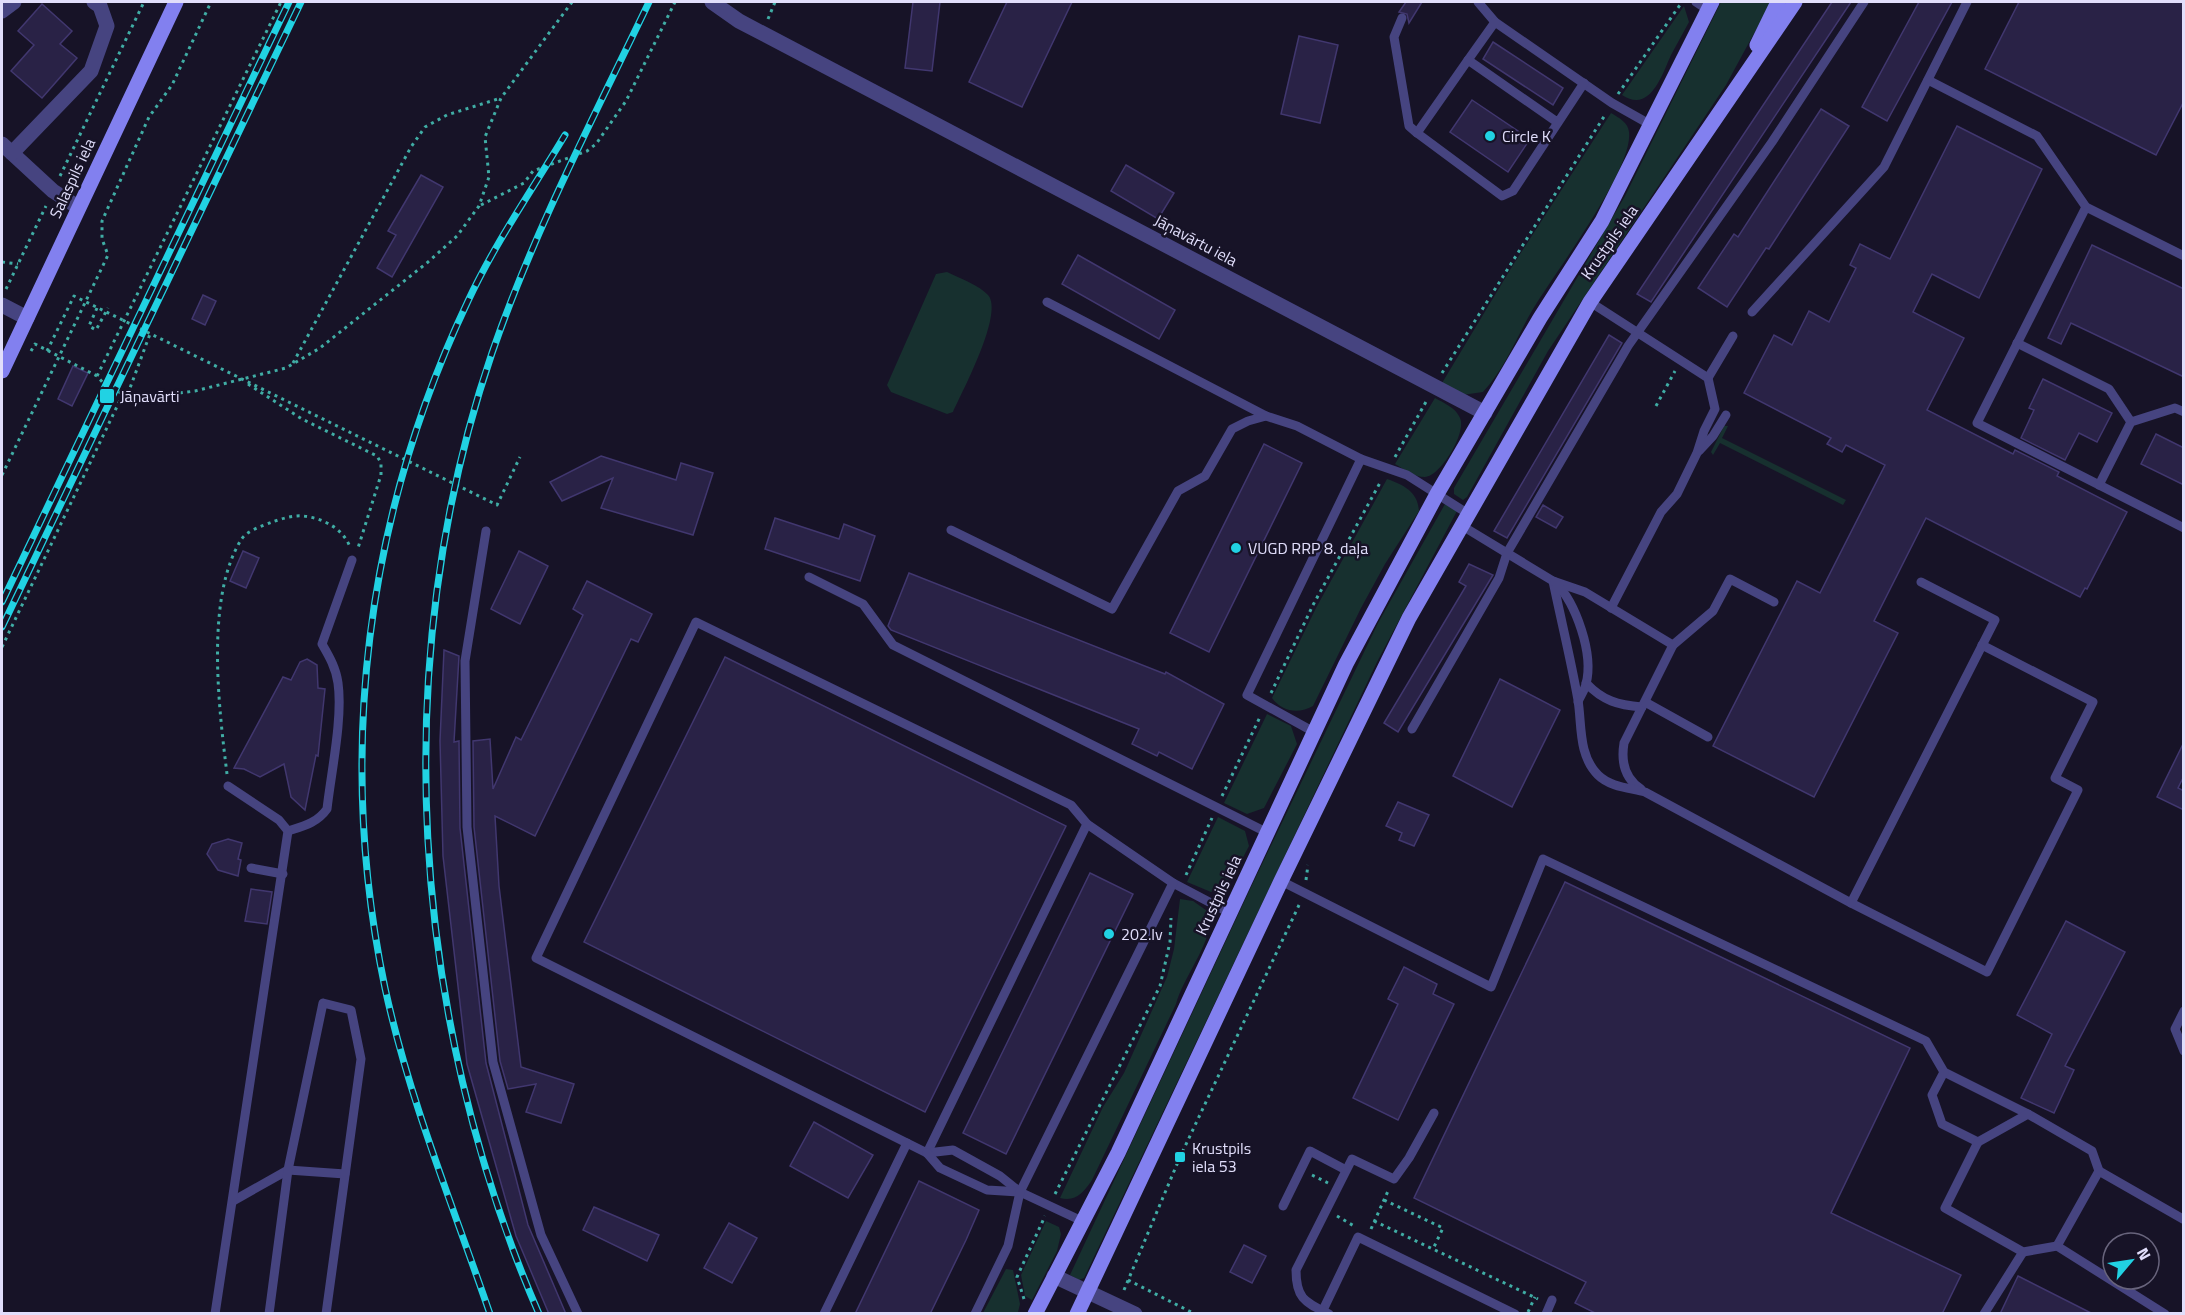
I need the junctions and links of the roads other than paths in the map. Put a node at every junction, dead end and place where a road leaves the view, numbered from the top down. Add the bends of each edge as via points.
1 (14, 2) edge
2 (94, 2) edge
3 (176, 2) edge
4 (712, 2) edge
5 (1478, 2) edge
6 (1778, 2) edge
7 (1795, 2) edge
8 (1864, 2) edge
9 (1968, 2) edge
10 (1705, 4) edge
11 (2, 11) edge
12 (1402, 18) dead end
13 (1495, 22) junction
14 (1468, 60) junction
15 (1746, 73) junction
16 (1928, 80) junction
17 (1584, 83) junction
18 (1557, 122) junction
19 (1651, 125) junction
20 (1417, 133) junction
21 (7, 149) edge
22 (78, 207) junction
23 (2085, 207) junction
24 (2184, 256) edge
25 (2, 300) edge
26 (1047, 302) dead end
27 (1590, 302) junction
28 (1752, 312) dead end
29 (27, 318) junction
30 (1639, 332) junction
31 (1733, 336) dead end
32 (2017, 343) junction
33 (2, 370) edge
34 (1708, 378) junction
35 (2184, 412) edge
36 (1485, 413) junction
37 (1726, 415) dead end
38 (1266, 416) junction
39 (2131, 422) junction
40 (1697, 453) junction
41 (1361, 459) junction
42 (2099, 485) junction
43 (1437, 494) junction
44 (1467, 521) junction
45 (2184, 528) edge
46 (951, 530) dead end
47 (486, 531) dead end
48 (1507, 553) junction
49 (352, 560) road end
50 (809, 577) dead end
51 (1553, 581) junction
52 (1921, 582) dead end
53 (1774, 603) dead end
54 (1611, 608) junction
55 (1673, 645) junction
56 (1982, 645) junction
57 (1586, 684) junction
58 (1578, 702) junction
59 (1643, 704) junction
60 (1412, 729) dead end
61 (1314, 732) junction
62 (1708, 737) dead end
63 (228, 786) road end
64 (1645, 792) junction
65 (1087, 824) junction
66 (288, 831) junction
67 (1266, 832) junction
68 (251, 868) dead end
69 (283, 874) junction
70 (1281, 881) junction
71 (1177, 885) junction
72 (1851, 903) junction
73 (1230, 913) junction
74 (2184, 1011) edge
75 (2184, 1051) edge
76 (1944, 1072) junction
77 (1434, 1113) dead end
78 (2028, 1114) junction
79 (1978, 1142) junction
80 (907, 1143) junction
81 (927, 1153) junction
82 (288, 1170) junction
83 (1346, 1170) junction
84 (2099, 1171) junction
85 (345, 1174) junction
86 (1020, 1192) junction
87 (233, 1201) junction
88 (1283, 1206) dead end
89 (2183, 1219) edge
90 (1082, 1221) junction
91 (2058, 1245) junction
92 (2023, 1252) junction
93 (1054, 1276) junction
94 (1089, 1291) junction
95 (1030, 1308) edge
96 (1326, 1312) edge
97 (1133, 1313) edge
98 (215, 1314) edge
99 (269, 1314) edge
100 (326, 1314) edge
101 (578, 1314) edge
102 (824, 1314) edge
103 (975, 1314) edge
104 (1077, 1314) edge
105 (1515, 1314) edge
106 (1984, 1314) edge
107 (2165, 1314) edge

1 - 11 street
2 - 21 street via 100,6 107,26 92,71
3 - 22 main road, Salaspils iela
4 - 36 street, Jāņavārtu iela via 739,21
5 - 13 lane
6 - 15 main road
7 - 15 main road, Krustpils iela
8 - 30 lane
9 - 16 lane
10 - 19 main road, Krustpils iela
12 - 20 lane via 1394,37 1409,126
13 - 14 lane
13 - 17 lane
14 - 18 lane
14 - 20 lane
15 - 27 main road, Krustpils iela
16 - 23 lane via 2037,136
16 - 28 lane via 1884,166
17 - 18 lane
17 - 19 lane
18 - 20 lane via 1513,191 1502,196
19 - 36 main road, Krustpils iela via 1602,221
21 - 22 street via 53,191
22 - 29 main road, Salaspils iela
23 - 24 lane
23 - 32 lane
25 - 29 street
26 - 38 lane
27 - 30 lane
27 - 44 main road, Krustpils iela
29 - 33 main road, Salaspils iela
30 - 34 lane
30 - 48 lane
31 - 34 lane
32 - 39 lane via 2109,389
32 - 42 lane via 1977,423
34 - 40 lane via 1715,409
35 - 39 lane via 2175,408
36 - 43 main road, Krustpils iela
37 - 40 lane
38 - 41 lane via 1297,426
38 - 46 lane via 1232,429 1205,476 1178,491 1112,609
39 - 42 lane
40 - 54 lane
41 - 43 lane via 1407,476
41 - 61 lane via 1247,695
42 - 45 lane
43 - 44 lane
43 - 61 main road, Krustpils iela
44 - 48 lane
44 - 70 main road, Krustpils iela via 1409,618
47 - 101 lane via 465,661 467,827 493,1062 541,1234
48 - 51 lane
48 - 60 lane via 1499,578
49 - 66 lane via 322,644 334,667 339,702 327,809 310,825
50 - 67 lane via 863,604 893,645
51 - 54 lane via 1585,592
51 - 57 lane via 1562,589 1581,624
51 - 58 lane
52 - 56 lane via 1995,620
53 - 55 lane via 1730,579 1713,611
54 - 55 lane
55 - 59 lane
56 - 72 lane
56 - 72 lane via 2093,702 2055,778 2078,790 1987,972
57 - 58 lane
57 - 59 lane via 1598,696 1618,705
58 - 64 lane via 1580,728 1592,767 1610,783
59 - 62 lane
59 - 64 lane via 1624,743 1622,758 1633,784
61 - 67 main road, Krustpils iela
63 - 66 lane via 279,820
64 - 72 lane
65 - 71 lane
65 - 80 lane via 1071,804 696,622 536,958
65 - 81 lane
66 - 69 lane
67 - 73 main road, Krustpils iela
68 - 69 lane
69 - 87 lane
70 - 76 lane via 1491,987 1544,859 1926,1041
70 - 94 main road, Krustpils iela
71 - 73 lane
71 - 86 lane
73 - 90 main road, Krustpils iela
74 - 75 lane via 2175,1029
76 - 78 lane
76 - 79 lane via 1932,1095 1942,1124
77 - 83 lane via 1394,1179 1352,1159
78 - 79 lane
78 - 84 lane via 2092,1150
79 - 92 lane via 1946,1208
80 - 81 lane
80 - 102 lane
81 - 86 lane via 940,1168 987,1190
81 - 86 lane via 953,1150
82 - 85 lane
82 - 85 lane via 322,1003 351,1010 361,1059
82 - 87 lane
82 - 99 lane
83 - 88 lane via 1310,1151
83 - 96 lane via 1296,1270 1296,1287 1306,1302
84 - 89 lane
84 - 91 lane
85 - 100 lane
86 - 90 lane
86 - 103 lane via 1008,1246
87 - 98 lane
90 - 93 main road, Krustpils iela
91 - 92 lane
91 - 107 lane
92 - 106 lane
93 - 94 street
93 - 95 main road, Krustpils iela
94 - 97 street
94 - 104 main road, Krustpils iela
96 - 105 lane via 1358,1237

